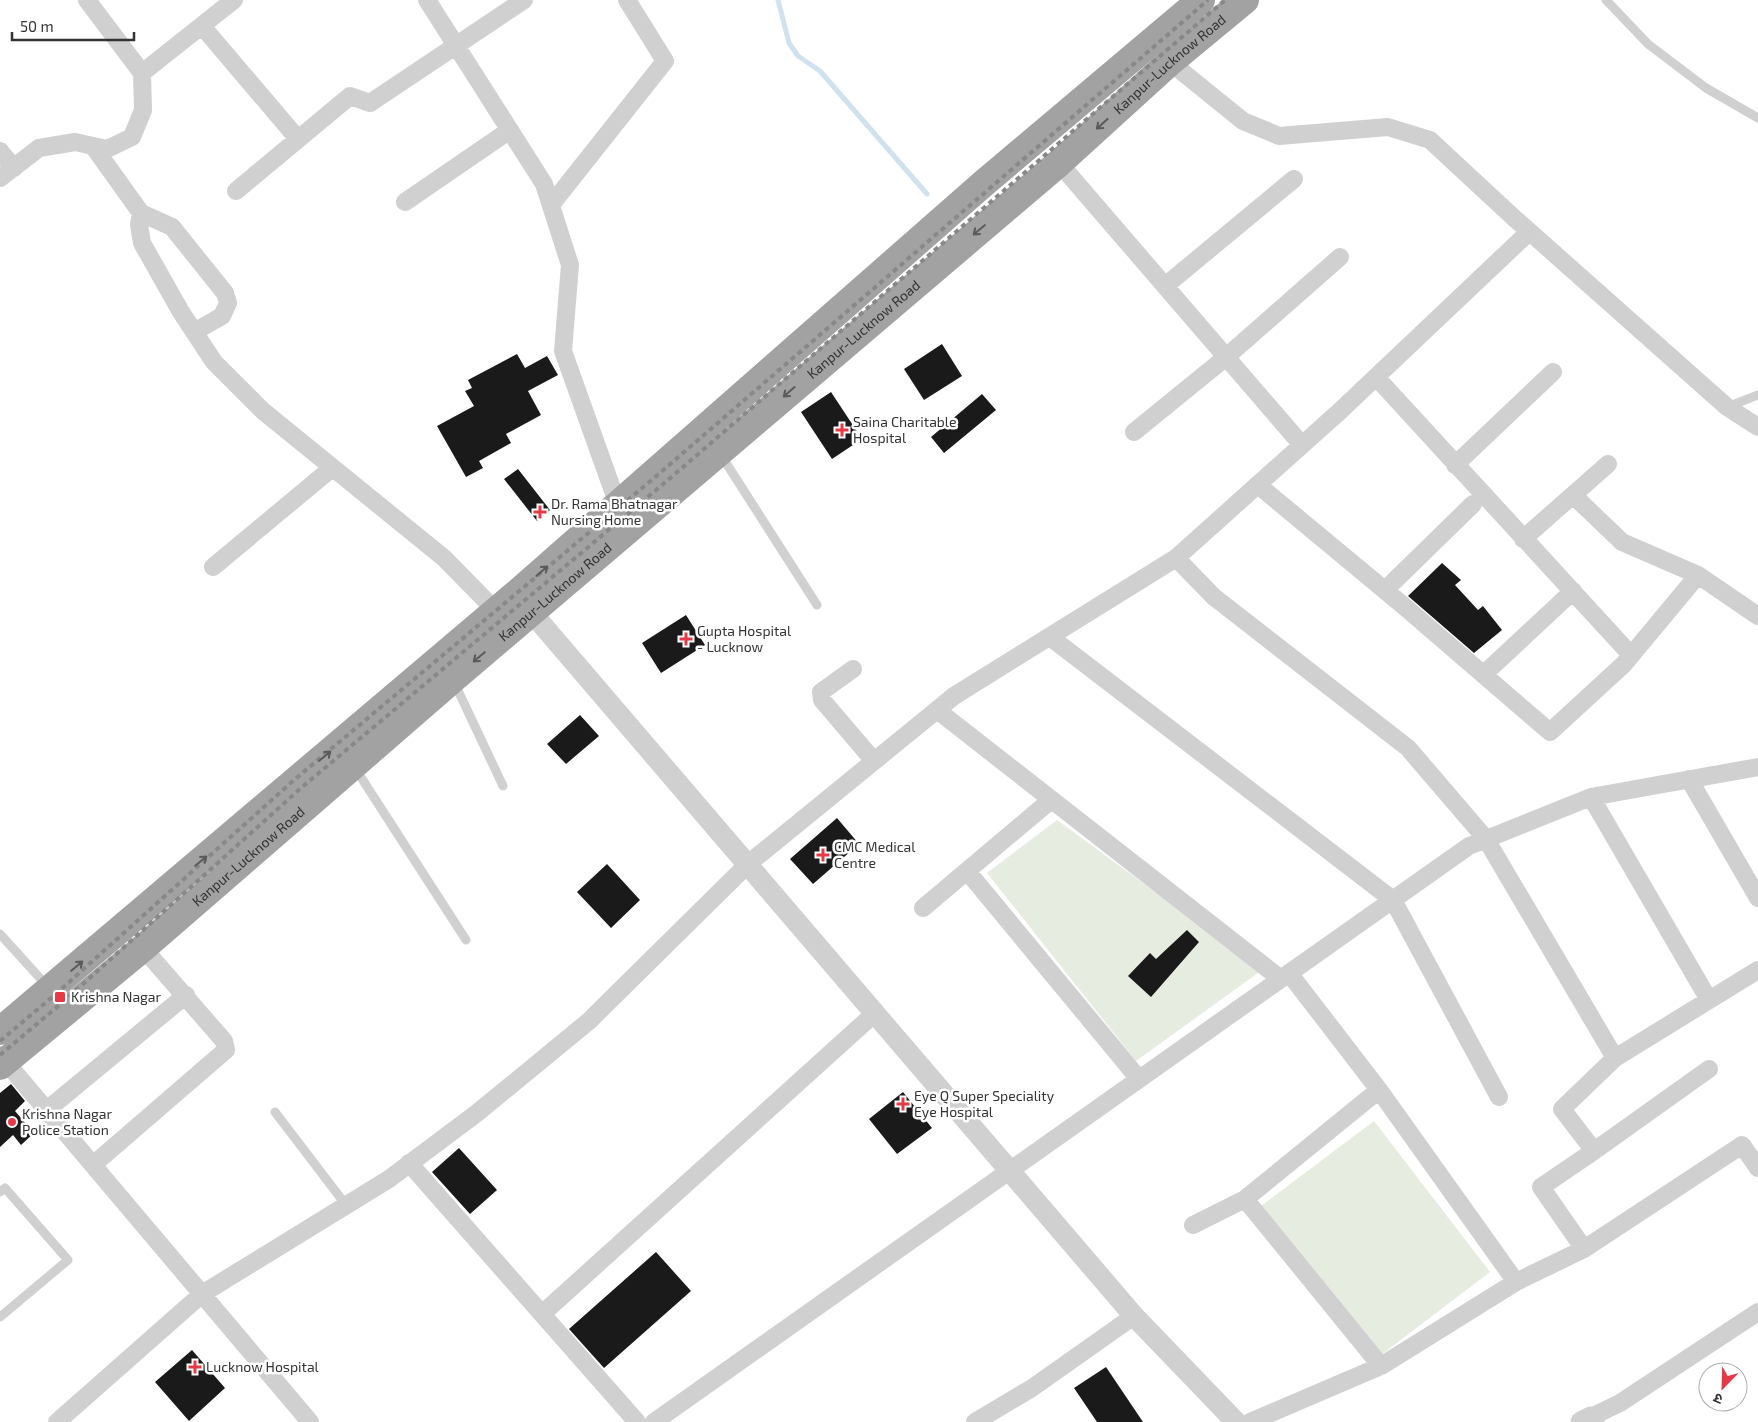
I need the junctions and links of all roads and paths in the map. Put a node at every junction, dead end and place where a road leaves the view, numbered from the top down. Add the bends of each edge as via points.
1 (87, 0) edge
2 (234, 0) edge
3 (427, 0) edge
4 (524, 0) edge
5 (1245, 0) edge
6 (1606, 0) edge
7 (630, 1) edge
8 (1192, 3) edge
9 (202, 26) junction
10 (456, 46) junction
11 (1170, 62) junction
12 (142, 73) junction
13 (1758, 118) edge
14 (510, 130) junction
15 (298, 139) junction
16 (93, 146) junction
17 (0, 151) edge
18 (1059, 163) junction
19 (7, 173) edge
20 (1294, 180) dead end
21 (236, 190) dead end
22 (405, 202) dead end
23 (551, 205) junction
24 (141, 213) junction
25 (1530, 232) junction
26 (1340, 257) dead end
27 (1166, 286) junction
28 (194, 332) junction
29 (1225, 358) junction
30 (1553, 372) dead end
31 (1376, 377) junction
32 (1758, 395) edge
33 (1727, 407) junction
34 (1758, 427) edge
35 (1134, 432) dead end
36 (1302, 445) junction
37 (719, 453) junction
38 (1608, 464) dead end
39 (1455, 465) junction
40 (332, 468) junction
41 (1258, 485) junction
42 (1573, 495) junction
43 (1473, 504) dead end
44 (618, 505) junction
45 (1523, 539) junction
46 (1176, 558) junction
47 (213, 567) dead end
48 (1698, 575) junction
49 (1385, 590) junction
50 (1572, 591) junction
51 (817, 605) dead end
52 (515, 606) junction
53 (1758, 616) edge
54 (1050, 637) junction
55 (1631, 655) junction
56 (853, 669) dead end
57 (1484, 674) junction
58 (453, 679) junction
59 (937, 710) junction
60 (874, 761) junction
61 (353, 765) junction
62 (1758, 767) edge
63 (1689, 779) junction
64 (502, 786) dead end
65 (1590, 796) junction
66 (1051, 800) junction
67 (1486, 839) junction
68 (748, 864) junction
69 (967, 871) junction
70 (1758, 898) edge
71 (1393, 900) junction
72 (923, 908) dead end
73 (0, 934) edge
74 (466, 940) dead end
75 (142, 948) junction
76 (1758, 970) edge
77 (1285, 976) junction
78 (50, 989) junction
79 (186, 995) junction
80 (1709, 1000) junction
81 (875, 1013) junction
82 (0, 1031) edge
83 (1614, 1058) junction
84 (2, 1061) edge
85 (1709, 1069) dead end
86 (1139, 1079) junction
87 (1379, 1090) junction
88 (1499, 1097) dead end
89 (48, 1109) junction
90 (275, 1112) dead end
91 (1594, 1151) junction
92 (410, 1163) junction
93 (94, 1164) junction
94 (1758, 1168) edge
95 (1010, 1170) junction
96 (0, 1192) edge
97 (1245, 1199) junction
98 (346, 1205) junction
99 (1193, 1225) dead end
100 (1584, 1249) junction
101 (1516, 1282) junction
102 (202, 1294) junction
103 (1758, 1312) edge
104 (542, 1314) junction
105 (1134, 1316) junction
106 (0, 1317) edge
107 (1381, 1366) junction
108 (1588, 1420) edge
109 (57, 1422) edge
110 (310, 1422) edge
111 (637, 1422) edge
112 (654, 1422) edge
113 (975, 1422) edge
114 (1236, 1422) edge
115 (1250, 1422) edge

1 - 12 street
2 - 9 street
3 - 10 street
4 - 10 street
5 - 11 highway, Kanpur-Lucknow Road
6 - 13 lane via 1648,44 1706,88
7 - 23 street via 666,61
8 - 44 highway, Kanpur-Lucknow Road
9 - 12 street
9 - 15 street
10 - 14 street
10 - 15 street via 370,103 350,96
11 -> 18 highway, Kanpur-Lucknow Road
11 - 25 street via 1243,121 1279,136 1388,127 1430,140
12 - 16 street via 143,110 132,137 106,149
14 - 22 street
14 - 23 street via 544,184
15 - 21 street
16 - 19 street via 75,142 39,148
16 - 24 street
17 - 19 street
18 - 27 street
18 -> 37 highway, Kanpur-Lucknow Road
20 - 27 street
23 - 44 street via 570,266 563,351
24 - 28 street via 142,243
24 - 28 street via 172,227 225,293 228,303 222,316
25 - 31 street
25 - 33 street
26 - 29 street
27 - 29 street
28 - 40 street via 214,362 263,411
29 - 35 street
29 - 36 street
30 - 39 street
31 - 36 street
31 - 39 street
32 - 33 lane
33 - 34 street
36 - 41 street
37 - 51 lane
37 - 52 highway, Kanpur-Lucknow Road
38 - 42 street
39 - 45 street
40 - 47 street
40 - 52 street via 444,558
41 - 46 street
41 - 49 street
42 - 45 street
42 - 48 street via 1622,542
43 - 49 street
52 -> 44 highway, Kanpur-Lucknow Road
45 - 50 street
46 - 54 street
46 - 67 street via 1214,597 1408,748
48 - 53 street
48 - 55 street
49 - 57 street
50 - 55 street
50 - 57 street
52 -> 58 highway, Kanpur-Lucknow Road
52 - 68 street
78 -> 52 highway, Kanpur-Lucknow Road
54 - 59 street via 954,696
54 - 71 street
55 - 57 street via 1550,732
56 - 60 street via 822,692 822,700
58 - 61 highway, Kanpur-Lucknow Road
58 - 64 lane
59 - 60 street
59 - 66 street
60 - 68 street
61 - 74 lane
61 - 75 highway, Kanpur-Lucknow Road
62 - 63 street
63 - 65 street
63 - 70 street
65 - 67 street
65 - 80 street
66 - 69 street
66 - 77 street
67 - 71 street via 1469,846
67 - 83 street
68 - 81 street
68 - 92 street via 589,1021
69 - 72 street
69 - 86 street
71 - 77 street
71 - 88 street
73 - 78 lane
75 - 79 street
75 - 84 highway, Kanpur-Lucknow Road
76 - 80 street
77 - 86 street
77 - 87 street
78 - 82 highway, Kanpur-Lucknow Road
79 - 89 street
79 - 93 street via 224,1041 226,1050
80 - 83 street
81 - 95 street
81 - 104 street
83 - 91 street via 1562,1109
84 - 89 street
85 - 91 street
86 - 95 street
87 - 97 street
87 - 101 street
89 - 93 street
90 - 98 lane
91 - 100 street via 1541,1187
92 - 98 street
92 - 104 street
93 - 102 street
94 - 100 street via 1742,1146
95 - 105 street
95 - 112 street
96 - 106 lane via 5,1188 68,1260
97 - 99 street
97 - 107 street
98 - 102 street
100 - 101 street
101 - 107 street
102 - 109 street
102 - 110 street
103 - 108 street via 1620,1403
104 - 111 street
105 - 113 street via 1032,1388
105 - 114 street
107 - 115 street

